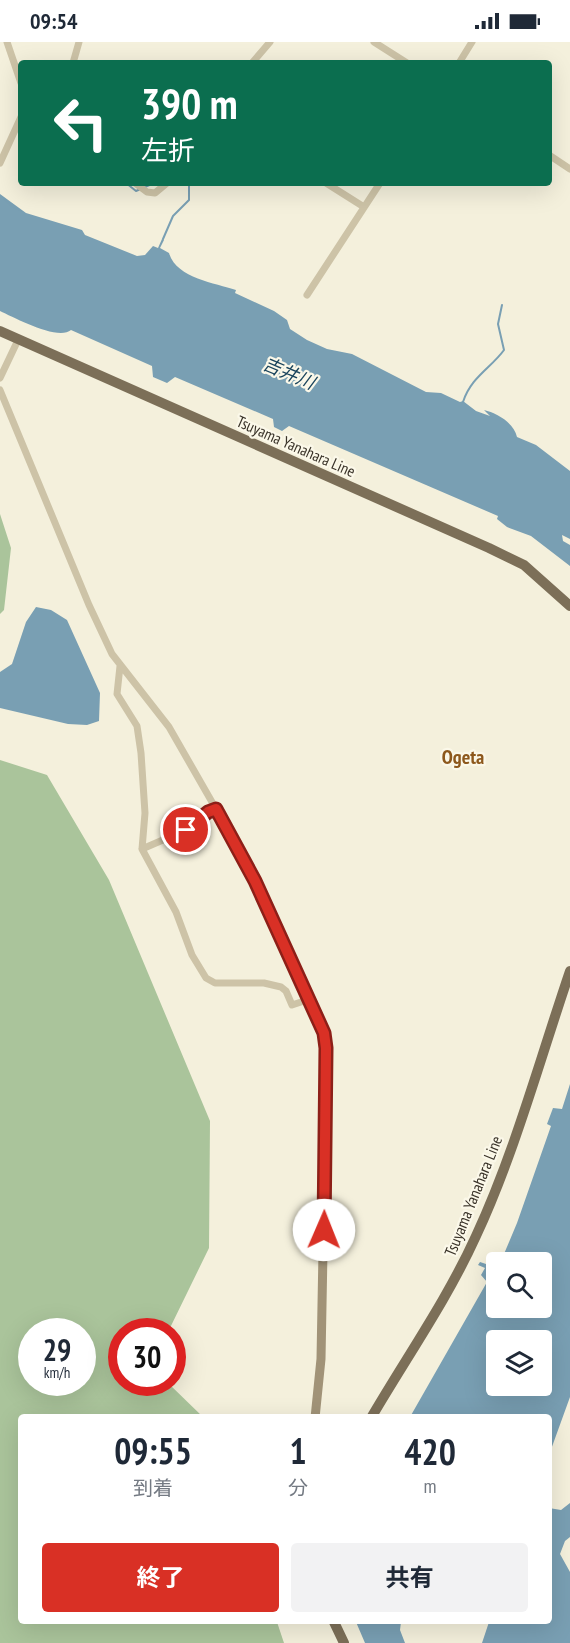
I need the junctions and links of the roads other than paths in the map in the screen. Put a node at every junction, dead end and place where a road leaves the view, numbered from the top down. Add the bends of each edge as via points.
1 (7, 42) edge
2 (79, 42) edge
3 (270, 42) edge
4 (374, 42) edge
5 (472, 42) edge
6 (74, 60) edge
7 (255, 60) edge
8 (402, 60) edge
9 (461, 60) edge
10 (18, 74) edge
11 (18, 124) edge
12 (552, 157) edge
13 (1, 161) edge
14 (570, 169) edge
15 (139, 186) edge
16 (163, 186) edge
17 (331, 186) edge
18 (379, 186) edge
19 (364, 207) junction
20 (307, 295) dead end
21 (0, 331) edge
22 (18, 340) junction
23 (0, 378) edge
24 (0, 390) edge
25 (570, 606) edge
26 (120, 666) junction
27 (216, 809) junction
28 (142, 849) junction
29 (570, 971) edge
30 (310, 999) junction
31 (323, 1251) joint
32 (315, 1414) edge
33 (373, 1414) edge
34 (335, 1624) edge
35 (344, 1643) edge

1 - 10 street
2 - 6 street
3 - 7 street
4 - 8 street
5 - 9 street
11 - 13 street
12 - 14 street
15 - 16 street via 155,193
17 - 19 street
18 - 19 street
19 - 20 street
21 - 22 main road, Tsuyama Yanahara Line
22 - 23 street
22 - 25 main road, Tsuyama Yanahara Line via 489,548 524,565
24 - 26 street via 88,605
26 - 27 street via 169,727
26 - 28 street via 117,694 137,726 141,753 145,813
27 - 28 street via 186,830
27 - 30 street via 255,881
28 - 30 street via 206,978 215,983 281,987 291,1005
29 - 33 main road, Tsuyama Yanahara Line via 476,1235
30 - 31 street via 326,1048
31 - 32 street via 321,1359
34 - 35 main road

